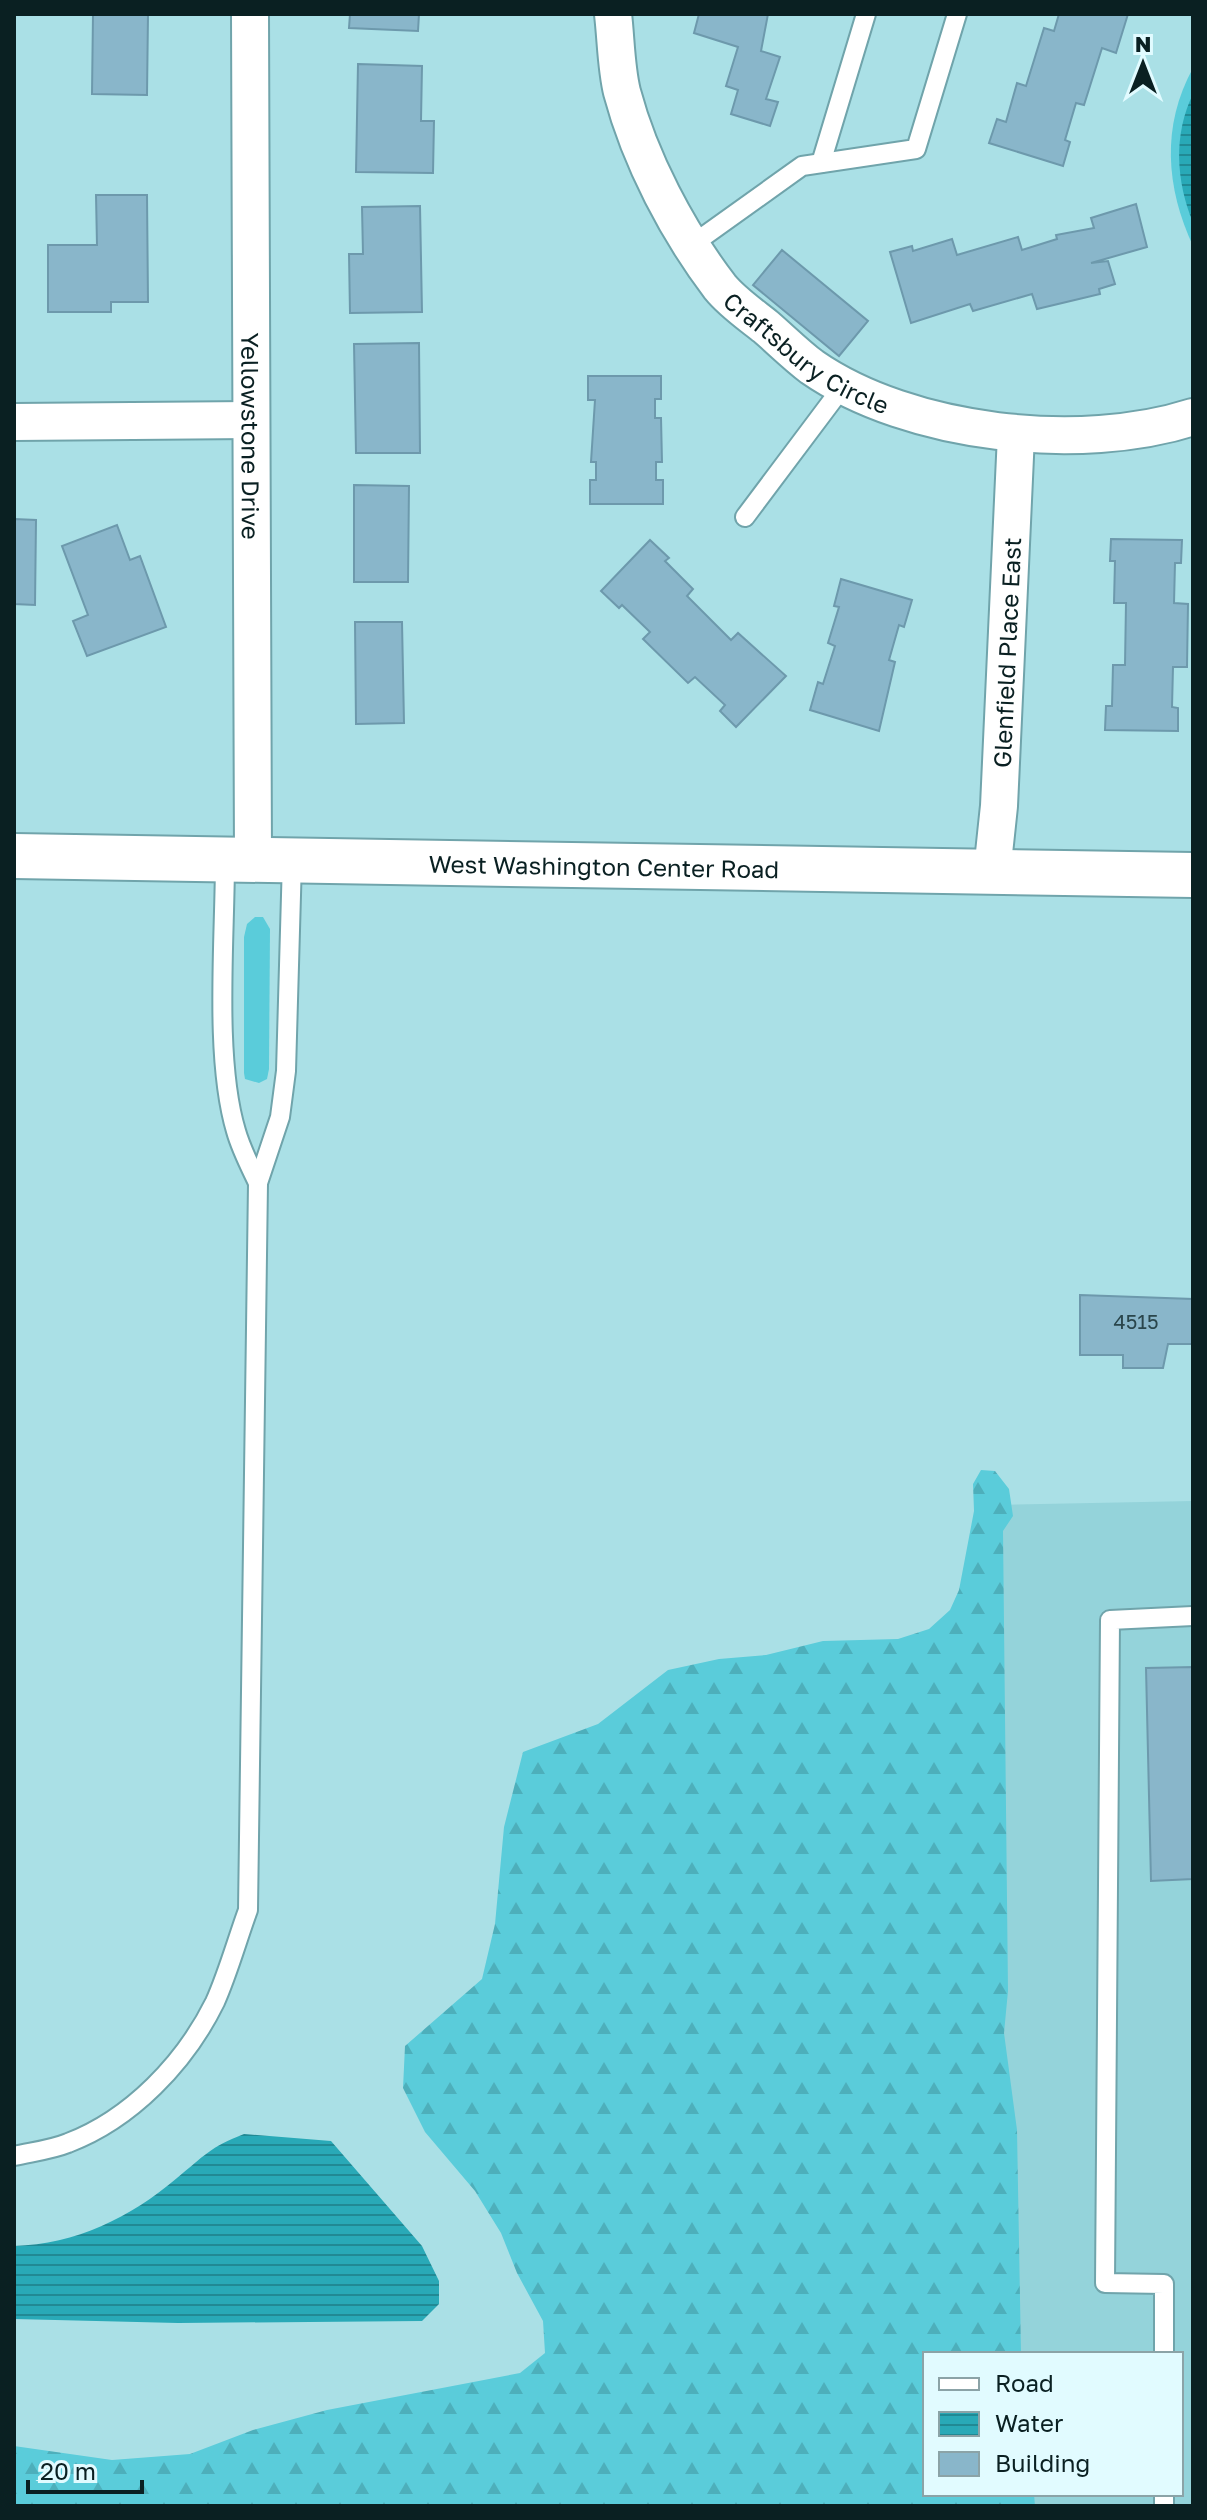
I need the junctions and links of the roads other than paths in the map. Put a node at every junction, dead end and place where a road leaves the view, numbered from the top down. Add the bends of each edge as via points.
1 (250, 14) edge
2 (613, 14) edge
3 (866, 14) edge
4 (957, 14) edge
5 (821, 163) junction
6 (693, 244) junction
7 (844, 385) junction
8 (1193, 417) edge
9 (251, 420) junction
10 (14, 422) edge
11 (1016, 435) junction
12 (745, 517) dead end
13 (14, 856) edge
14 (257, 859) junction
15 (992, 872) junction
16 (1193, 875) edge
17 (258, 1183) junction
18 (1193, 1616) edge
19 (14, 2156) edge
20 (1164, 2352) edge

1 - 9 street, Yellowstone Drive
2 - 6 street, Craftsbury Circle via 622,92 660,190
3 - 5 lane
4 - 5 lane via 916,149
5 - 6 lane via 802,166
6 - 7 street, Craftsbury Circle via 721,289 812,366
7 - 11 street, Craftsbury Circle via 912,413
7 - 12 lane
8 - 11 street, Craftsbury Circle via 1088,436
9 - 10 street
9 - 14 street, Yellowstone Drive
11 - 15 street, Glenfield Place East
13 - 14 main road, West Washington Center Road
14 - 15 main road, West Washington Center Road
14 - 17 lane via 286,1071 280,1117
14 - 17 lane via 224,1048 236,1131
15 - 16 main road, West Washington Center Road
17 - 19 lane via 248,1910 214,2002 181,2055 148,2093 106,2124 66,2144
18 - 20 lane via 1110,1620 1105,2283 1164,2284

